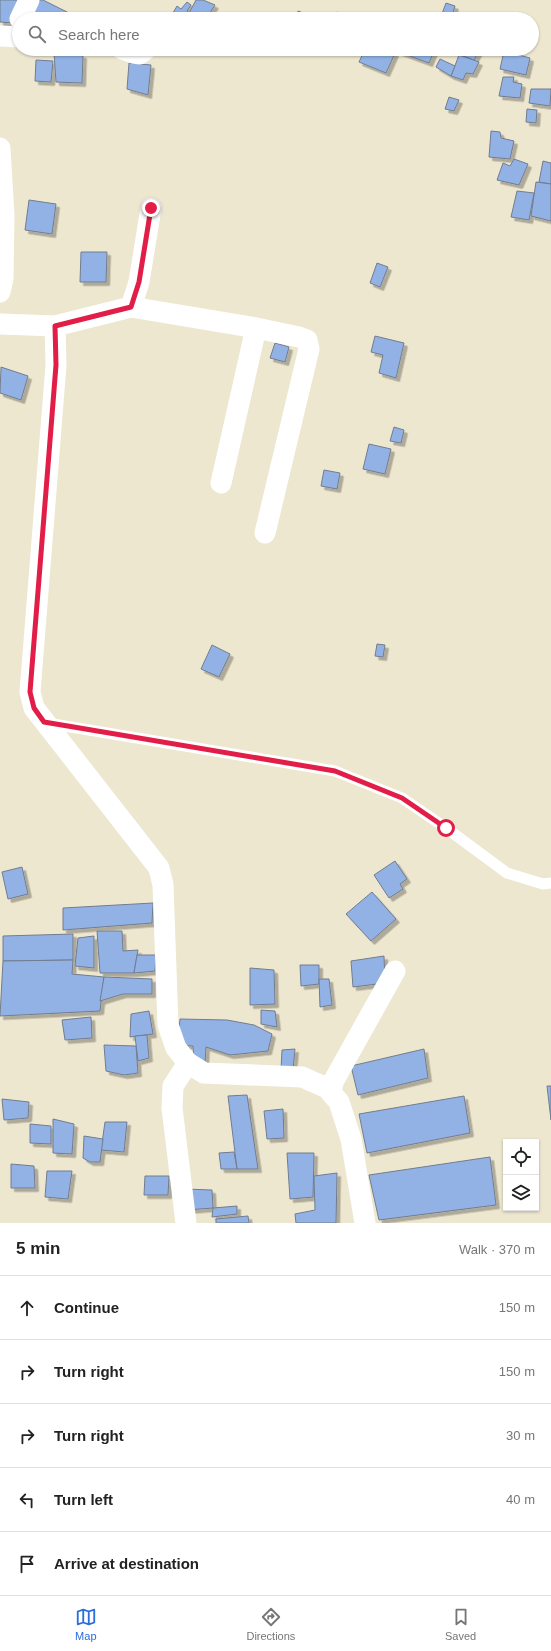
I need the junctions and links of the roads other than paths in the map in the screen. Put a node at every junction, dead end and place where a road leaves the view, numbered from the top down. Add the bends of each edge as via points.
1 (29, 0) edge
2 (23, 12) edge
3 (0, 148) edge
4 (151, 208) dead end
5 (2, 216) edge
6 (0, 292) edge
7 (131, 307) junction
8 (0, 324) edge
9 (55, 326) junction
10 (256, 328) junction
11 (220, 483) dead end
12 (265, 533) dead end
13 (44, 722) junction
14 (551, 883) edge
15 (395, 971) dead end
16 (188, 1063) junction
17 (331, 1092) junction
18 (186, 1223) edge
19 (365, 1223) edge

1 - 2 street
3 - 5 street
4 - 7 street via 139,282
5 - 6 street via 3,279
7 - 9 street
7 - 10 street
8 - 9 street
9 - 13 street via 56,365 30,692 34,708
10 - 11 street
10 - 12 street via 303,338 307,340 309,349
13 - 14 lane via 335,771 402,798 507,873 543,884
13 - 16 street via 159,868 163,886 168,1024 176,1048
15 - 17 street via 333,1082
16 - 17 street via 204,1074 302,1078
16 - 18 street via 173,1086 172,1108
17 - 19 street via 339,1102 351,1139

